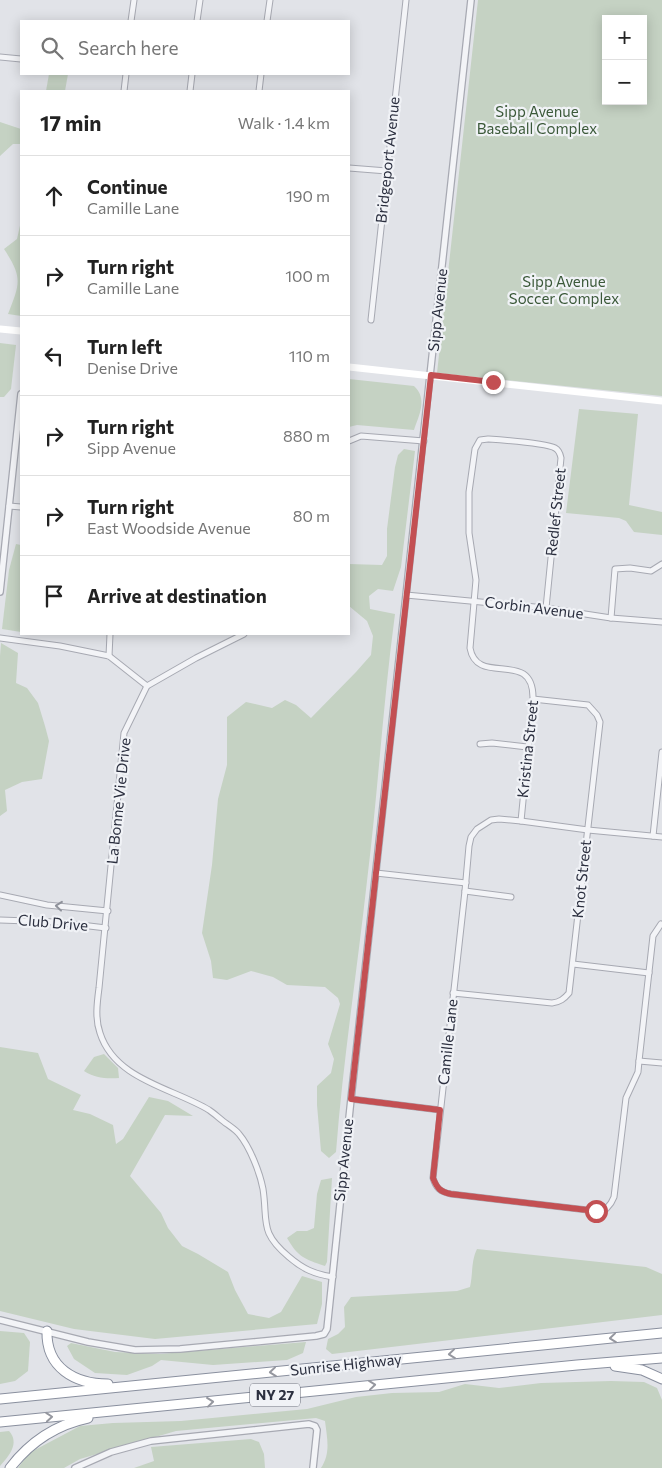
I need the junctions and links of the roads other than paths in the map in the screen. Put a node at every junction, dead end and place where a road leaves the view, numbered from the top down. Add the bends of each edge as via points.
1 (134, 0) edge
2 (200, 0) edge
3 (270, 0) edge
4 (406, 0) edge
5 (471, 0) edge
6 (131, 20) edge
7 (198, 20) edge
8 (267, 20) edge
9 (0, 57) edge
10 (20, 59) edge
11 (126, 75) edge
12 (192, 75) edge
13 (261, 75) edge
14 (124, 90) edge
15 (190, 90) edge
16 (259, 90) edge
17 (350, 168) edge
18 (387, 171) junction
19 (371, 320) dead end
20 (0, 329) edge
21 (20, 331) edge
22 (350, 367) edge
23 (431, 375) junction
24 (662, 401) edge
25 (20, 403) edge
26 (350, 441) edge
27 (424, 441) junction
28 (9, 506) junction
29 (20, 508) edge
30 (662, 564) edge
31 (0, 592) edge
32 (406, 595) junction
33 (475, 601) junction
34 (546, 608) junction
35 (611, 618) junction
36 (662, 622) edge
37 (110, 635) edge
38 (242, 635) edge
39 (0, 638) edge
40 (109, 656) junction
41 (147, 686) junction
42 (534, 699) junction
43 (480, 744) dead end
44 (527, 747) junction
45 (662, 752) edge
46 (520, 821) junction
47 (588, 830) junction
48 (653, 836) junction
49 (662, 837) edge
50 (376, 873) junction
51 (466, 883) junction
52 (466, 891) junction
53 (0, 895) edge
54 (511, 897) dead end
55 (108, 911) junction
56 (0, 920) edge
57 (661, 924) edge
58 (106, 928) junction
59 (573, 964) junction
60 (649, 973) junction
61 (453, 993) junction
62 (639, 1061) junction
63 (662, 1063) edge
64 (351, 1099) junction
65 (440, 1110) junction
66 (333, 1277) junction
67 (0, 1320) edge
68 (47, 1331) junction
69 (662, 1333) edge
70 (662, 1358) edge
71 (577, 1365) junction
72 (662, 1379) edge
73 (140, 1385) junction
74 (0, 1399) edge
75 (144, 1408) junction
76 (0, 1422) edge
77 (10, 1468) edge
78 (75, 1468) edge
79 (313, 1468) edge

1 - 6 street
2 - 7 street
3 - 8 street
4 - 18 street, Bridgeport Avenue
5 - 23 street, Sipp Avenue
9 - 10 street
11 - 14 street
12 - 15 street
13 - 16 street
17 - 18 street
18 - 19 street, Bridgeport Avenue
20 - 21 main road
22 - 23 main road
23 - 24 main road
23 - 27 street, Sipp Avenue
25 - 28 street
26 - 27 street via 361,436
27 - 32 street, Sipp Avenue
28 - 29 street
28 - 31 street
30 - 35 street via 651,571 615,569
32 - 33 street, Corbin Avenue
32 - 50 street, Sipp Avenue
33 - 34 street, Corbin Avenue
33 - 34 street, Redlef Street via 476,580 469,533 470,492 475,449 480,440 488,439 552,447 560,453
33 - 42 street, Kristina Street via 471,655 483,666 515,670 528,676 532,681
34 - 35 street, Corbin Avenue
35 - 36 street, Corbin Avenue
37 - 40 street
38 - 41 street
39 - 40 street
40 - 41 street
41 - 55 street, La Bonne Vie Drive via 124,734
42 - 44 street, Kristina Street
42 - 47 street, Knot Street via 582,703 593,709 600,722
43 - 44 street
44 - 46 street, Kristina Street
45 - 48 street
46 - 47 street, Camille Lane
46 - 51 street, Camille Lane via 491,820 477,829 469,846
47 - 48 street, Camille Lane
47 - 59 street, Knot Street
48 - 49 street, Camille Lane
50 - 51 street
50 - 64 street, Sipp Avenue
51 - 52 street, Camille Lane
52 - 54 street
52 - 61 street, Camille Lane
55 -> 53 street via 47,905
55 - 58 street, La Bonne Vie Drive
56 - 58 street, Club Drive
57 - 60 street, Camille Lane via 653,936
58 - 66 street, La Bonne Vie Drive via 97,1010 100,1034 109,1051 122,1066 209,1110 239,1134 255,1162 263,1189 266,1227 272,1239 302,1268
59 - 60 street
59 - 61 street, Knot Street via 569,993 558,1003
60 - 62 street, Camille Lane
61 - 65 street, Camille Lane
62 - 63 street
62 - 65 street, Camille Lane via 638,1072 626,1098 614,1196 612,1203 601,1211 441,1192 433,1178
64 - 65 street
64 - 66 street, Sipp Avenue
66 - 68 street, Sipp Avenue via 328,1326 324,1334 316,1336 150,1350 104,1346
67 - 68 street
68 - 73 highway via 53,1358 71,1376 90,1382
69 -> 73 highway, Sunrise Highway / NY 27
70 - 71 highway, Sunrise Highway / NY 27
71 - 72 highway via 628,1367
75 -> 71 highway, Sunrise Highway / NY 27
73 - 74 highway, Sunrise Highway / NY 27
76 -> 75 highway, Sunrise Highway / NY 27
75 - 77 highway via 62,1426 37,1440
78 - 79 street via 112,1452 151,1441 304,1424 315,1426 317,1433

